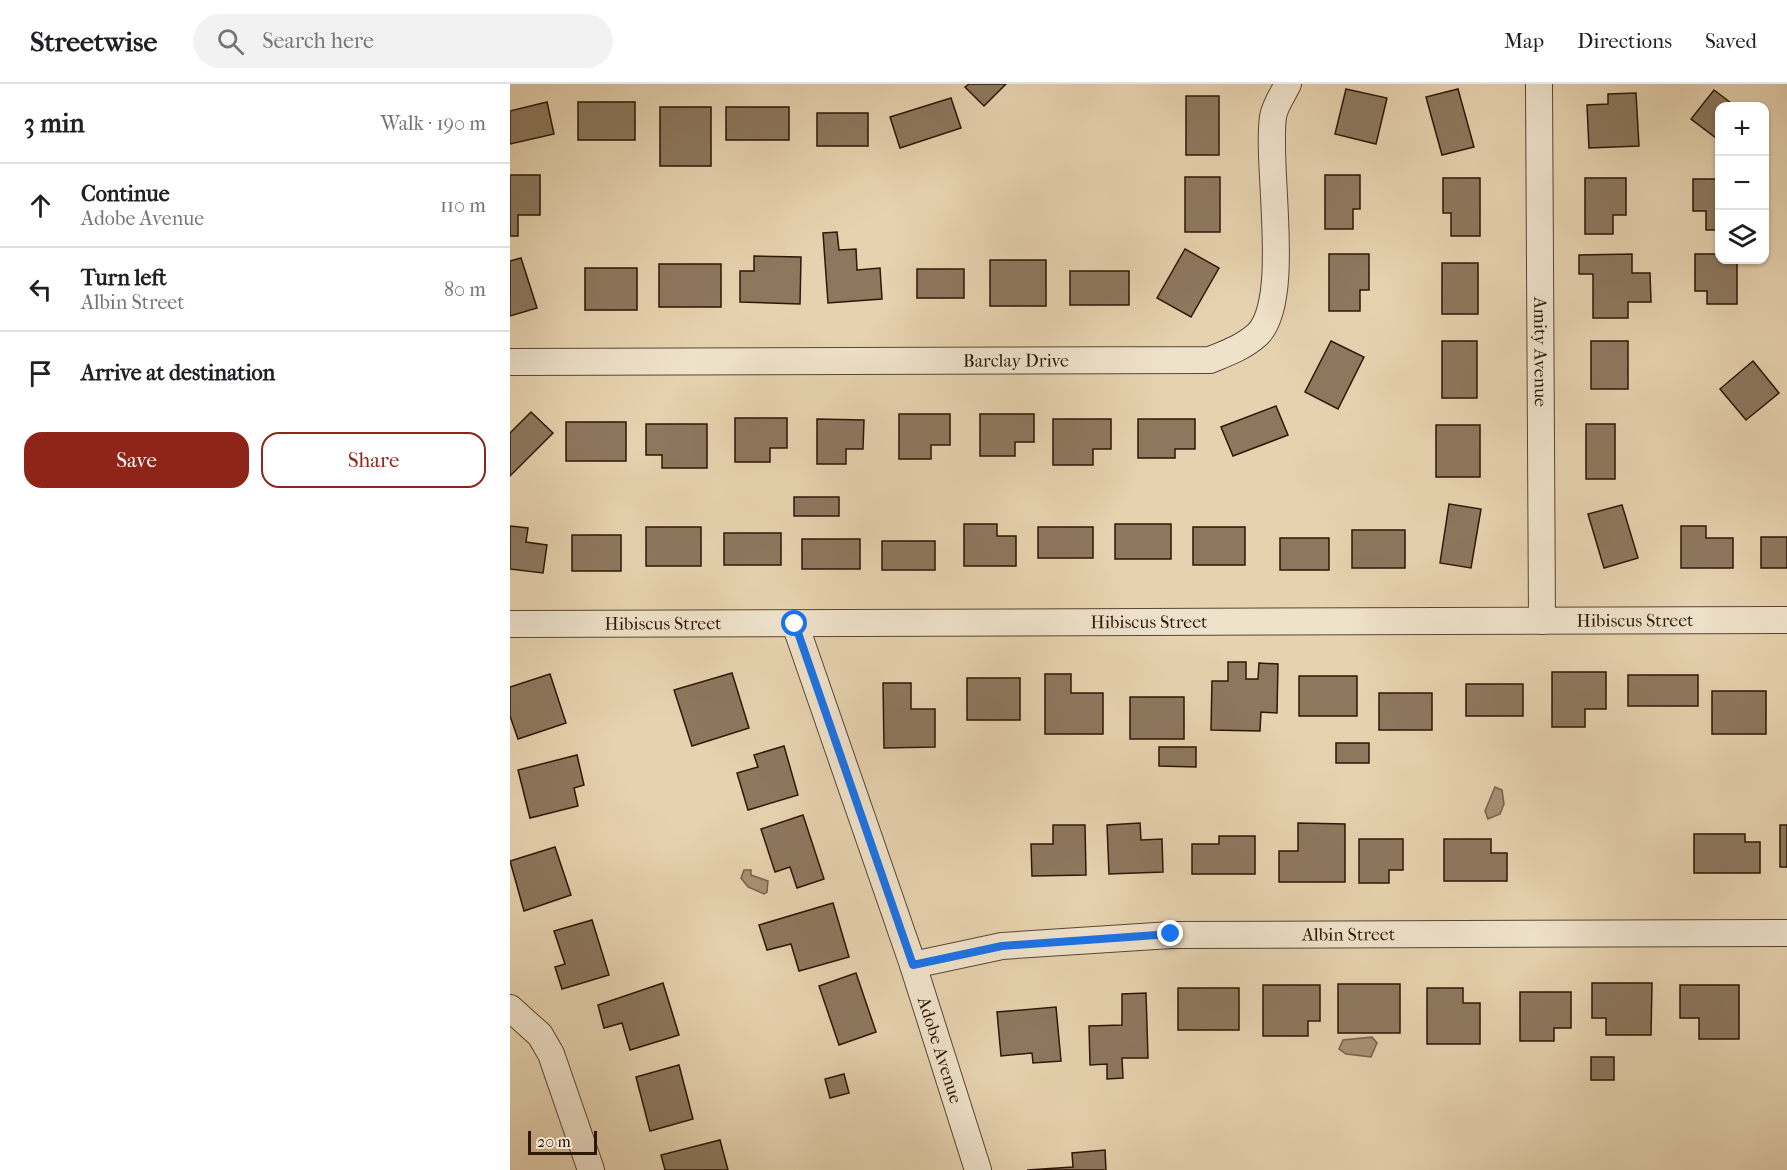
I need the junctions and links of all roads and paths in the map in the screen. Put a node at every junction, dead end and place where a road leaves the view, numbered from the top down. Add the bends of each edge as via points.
1 (1288, 84) edge
2 (1539, 84) edge
3 (510, 362) edge
4 (1787, 620) edge
5 (1542, 621) junction
6 (510, 624) edge
7 (795, 624) junction
8 (1787, 933) edge
9 (913, 965) junction
10 (510, 1008) edge
11 (591, 1170) edge
12 (978, 1170) edge

1 - 3 street, Barclay Drive via 1273,116 1275,275 1270,308 1260,332 1241,348 1210,360
2 - 5 street, Amity Avenue
4 - 5 street, Hibiscus Street
5 - 7 street, Hibiscus Street
6 - 7 street, Hibiscus Street
7 - 9 street, Adobe Avenue
8 - 9 street, Albin Street via 1171,934 1002,946
9 - 12 street, Adobe Avenue
10 - 11 street via 540,1035 551,1054

